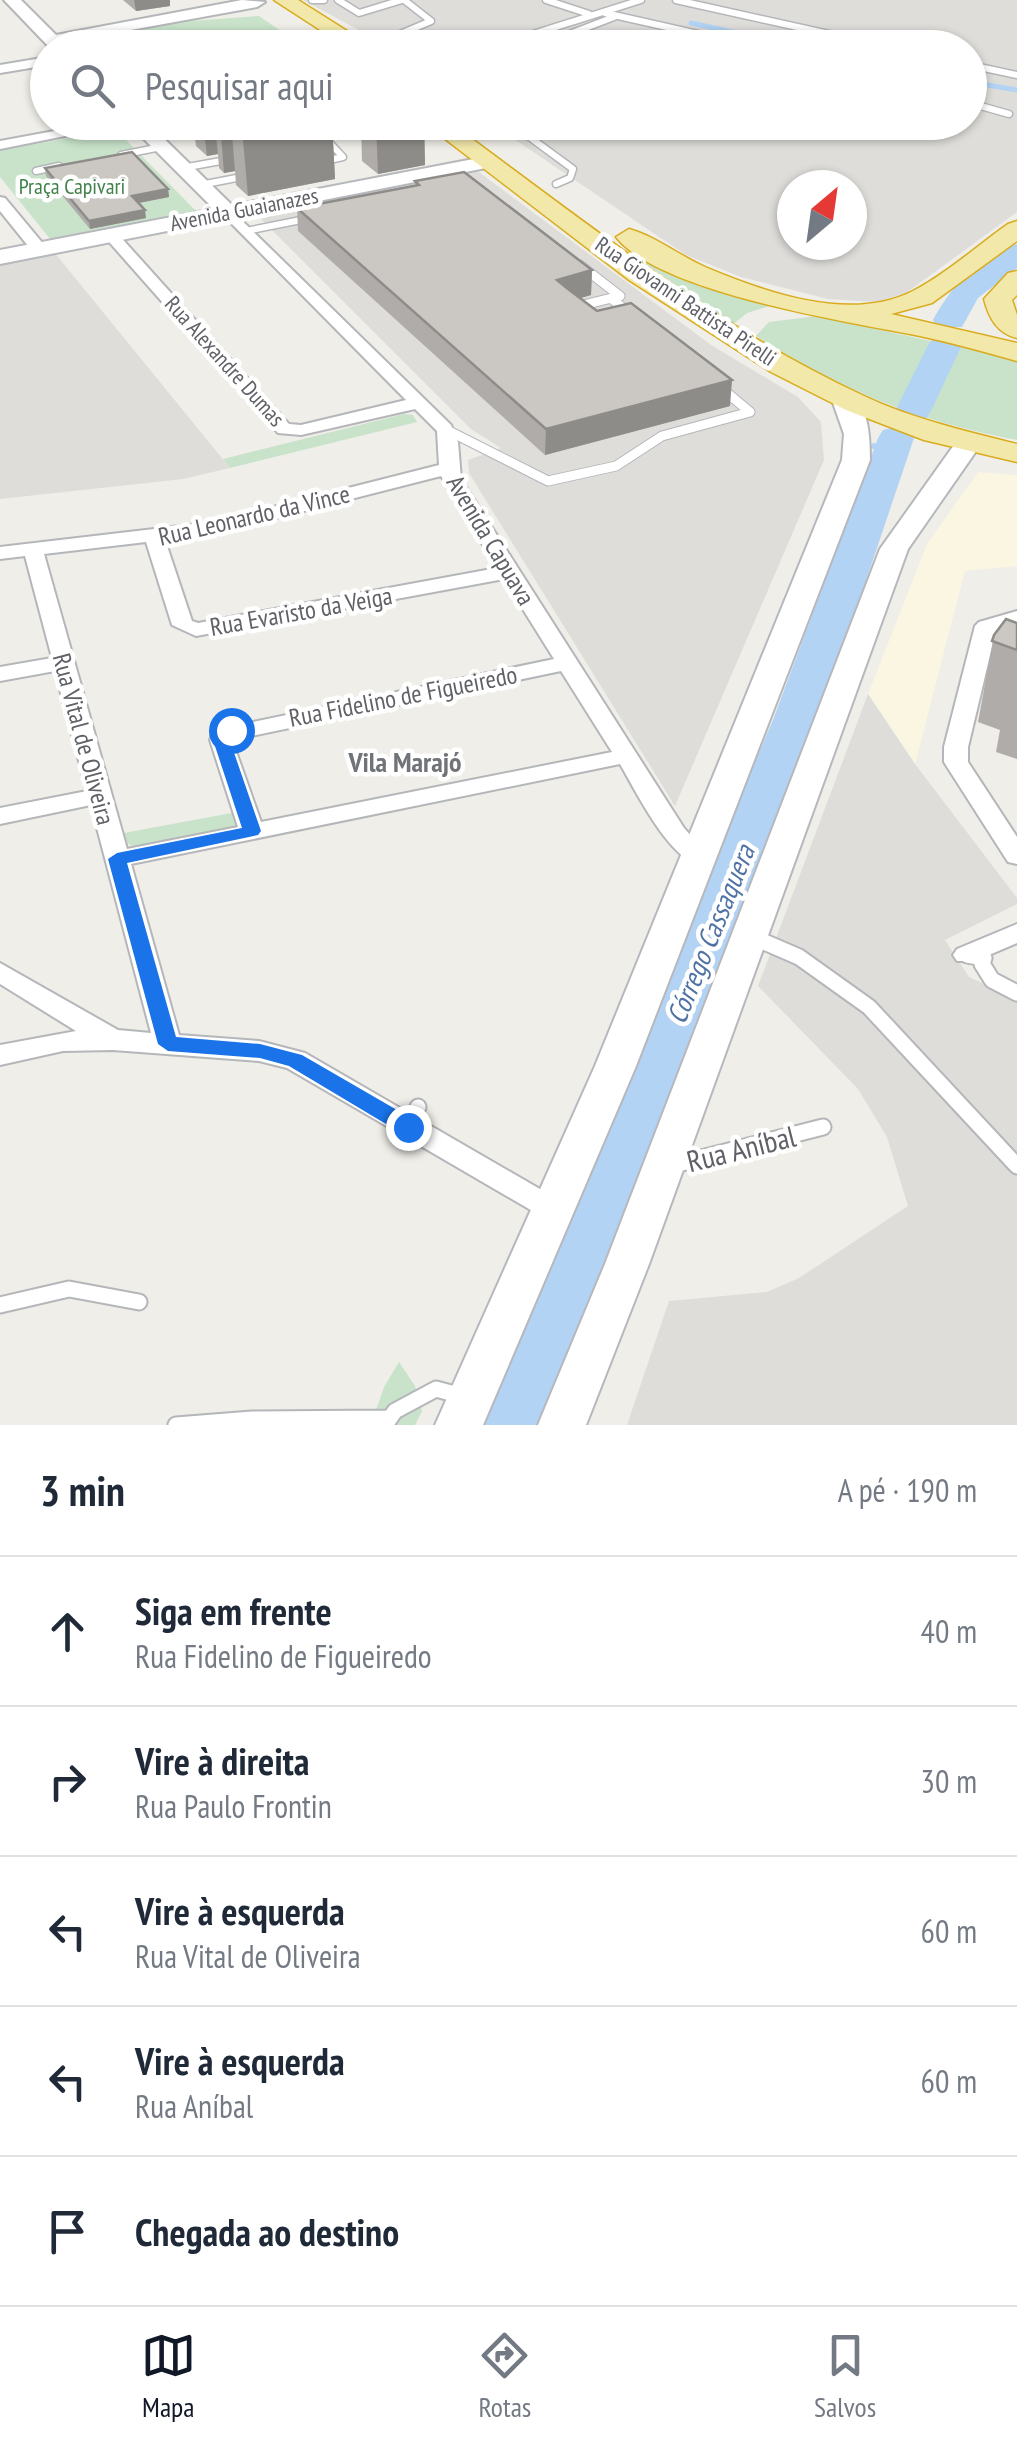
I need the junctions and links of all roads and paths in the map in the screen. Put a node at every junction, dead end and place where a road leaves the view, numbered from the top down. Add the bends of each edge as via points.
1 (312, 0) edge
2 (324, 0) edge
3 (338, 0) edge
4 (403, 0) edge
5 (546, 0) edge
6 (641, 0) edge
7 (676, 0) edge
8 (256, 1) edge
9 (9, 2) edge
10 (282, 6) edge
11 (197, 13) junction
12 (605, 13) junction
13 (589, 14) junction
14 (618, 16) junction
15 (44, 30) edge
16 (109, 30) edge
17 (336, 30) edge
18 (414, 30) edge
19 (542, 30) edge
20 (581, 30) edge
21 (680, 30) edge
22 (811, 30) edge
23 (30, 65) edge
24 (0, 69) edge
25 (987, 69) edge
26 (1017, 75) edge
27 (987, 108) edge
28 (1009, 114) dead end
29 (30, 140) edge
30 (153, 140) edge
31 (458, 140) edge
32 (495, 140) edge
33 (534, 140) edge
34 (328, 142) dead end
35 (0, 145) edge
36 (161, 147) junction
37 (244, 156) edge
38 (104, 158) edge
39 (488, 162) junction
40 (70, 164) edge
41 (301, 166) dead end
42 (182, 168) junction
43 (36, 170) dead end
44 (263, 173) edge
45 (556, 184) junction
46 (200, 185) junction
47 (0, 201) edge
48 (228, 212) junction
49 (323, 215) edge
50 (1017, 229) edge
51 (246, 230) junction
52 (111, 235) junction
53 (38, 249) junction
54 (0, 257) edge
55 (571, 259) edge
56 (1017, 279) edge
57 (612, 299) junction
58 (573, 308) edge
59 (824, 308) junction
60 (858, 314) junction
61 (642, 323) edge
62 (1017, 330) edge
63 (734, 338) junction
64 (1017, 352) edge
65 (718, 384) edge
66 (844, 400) junction
67 (421, 402) junction
68 (445, 429) junction
69 (968, 444) junction
70 (1017, 453) edge
71 (447, 469) junction
72 (155, 538) junction
73 (33, 550) junction
74 (0, 553) edge
75 (510, 572) junction
76 (1017, 618) edge
77 (63, 662) junction
78 (568, 664) junction
79 (0, 674) edge
80 (626, 756) junction
81 (100, 796) junction
82 (0, 816) edge
83 (252, 831) junction
84 (1017, 856) edge
85 (699, 858) junction
86 (117, 859) junction
87 (1017, 933) edge
88 (746, 935) junction
89 (966, 955) joint
90 (0, 972) edge
91 (1017, 992) edge
92 (113, 1040) junction
93 (168, 1044) junction
94 (0, 1055) edge
95 (823, 1127) dead end
96 (1017, 1166) edge
97 (660, 1169) junction
98 (553, 1211) junction
99 (139, 1302) dead end
100 (0, 1306) edge
101 (465, 1412) edge
102 (386, 1422) edge
103 (176, 1425) edge
104 (562, 1425) edge

1 - 2 lane
3 - 4 lane via 359,13
4 - 18 lane via 432,19
5 - 13 lane
6 - 12 lane
7 - 22 lane
8 - 10 highway
8 - 11 street
9 - 15 street
10 - 11 street
10 - 17 highway
11 - 16 street
12 - 13 lane
12 - 14 lane
13 - 19 lane
14 - 20 lane
14 - 21 lane
23 - 24 street
25 - 26 lane
27 - 28 lane
29 - 35 street
30 - 36 street
31 - 39 highway, Rua Giovanni Battista Pirelli
32 - 45 highway, Rua Giovanni Battista Pirelli
33 - 45 lane via 573,169
34 - 41 lane via 343,157
36 - 38 lane
36 - 42 street
37 - 42 lane
39 - 48 main road, Avenida Guaianazes
39 - 63 highway, Rua Giovanni Battista Pirelli
40 - 43 lane
42 - 46 street
44 - 46 lane
45 - 59 highway, Rua Giovanni Battista Pirelli via 668,260 716,281
46 - 48 street
47 - 53 street
48 - 51 street
48 - 52 main road, Avenida Guaianazes
49 - 51 lane
50 - 60 highway via 922,297
51 - 67 street
52 - 53 main road, Avenida Guaianazes
52 - 67 street, Rua Alexandre Dumas via 284,429
53 - 54 main road, Avenida Guaianazes
55 - 57 lane via 620,296
56 - 62 highway via 998,306
57 - 58 lane
57 - 61 lane
59 - 60 highway, Rua Giovanni Battista Pirelli
59 - 63 highway via 770,312
60 - 64 highway, Rua Giovanni Battista Pirelli
63 - 66 highway, Rua Giovanni Battista Pirelli
65 - 68 lane via 750,412 662,436 616,466 557,480 539,478
66 - 69 highway, Rua Giovanni Battista Pirelli
66 - 85 main road via 857,434 856,460
67 - 68 street
68 - 71 street, Avenida Capuava via 451,441
69 - 70 highway, Rua Giovanni Battista Pirelli
69 - 88 main road via 894,549
71 - 72 street, Rua Leonardo da Vince
71 - 75 street, Avenida Capuava
72 - 73 street, Rua Leonardo da Vince
72 - 75 street, Rua Evaristo da Veiga via 181,621 196,630
73 - 74 street, Rua Leonardo da Vince
73 - 77 street, Rua Vital de Oliveira
75 - 78 street, Avenida Capuava
76 - 84 street via 986,626 956,747 956,762
77 - 79 street
77 - 81 street, Rua Vital de Oliveira
78 - 80 street, Avenida Capuava
78 - 83 street, Rua Fidelino de Figueiredo via 223,734
80 - 83 street
80 - 85 street, Avenida Capuava via 675,834
81 - 82 street
81 - 86 street, Rua Vital de Oliveira
83 - 86 street
85 - 98 main road
86 - 93 street, Rua Vital de Oliveira
87 - 89 street
88 - 96 lane via 821,966 870,1006
88 - 97 main road
89 - 91 lane via 984,958 992,980
90 - 92 street
92 - 93 street
92 - 94 street
93 - 98 street via 295,1060 413,1117
95 - 97 lane, Rua Aníbal
97 - 104 main road
98 - 101 main road
99 - 100 lane via 76,1286
101 - 102 lane via 436,1389
102 - 103 lane

